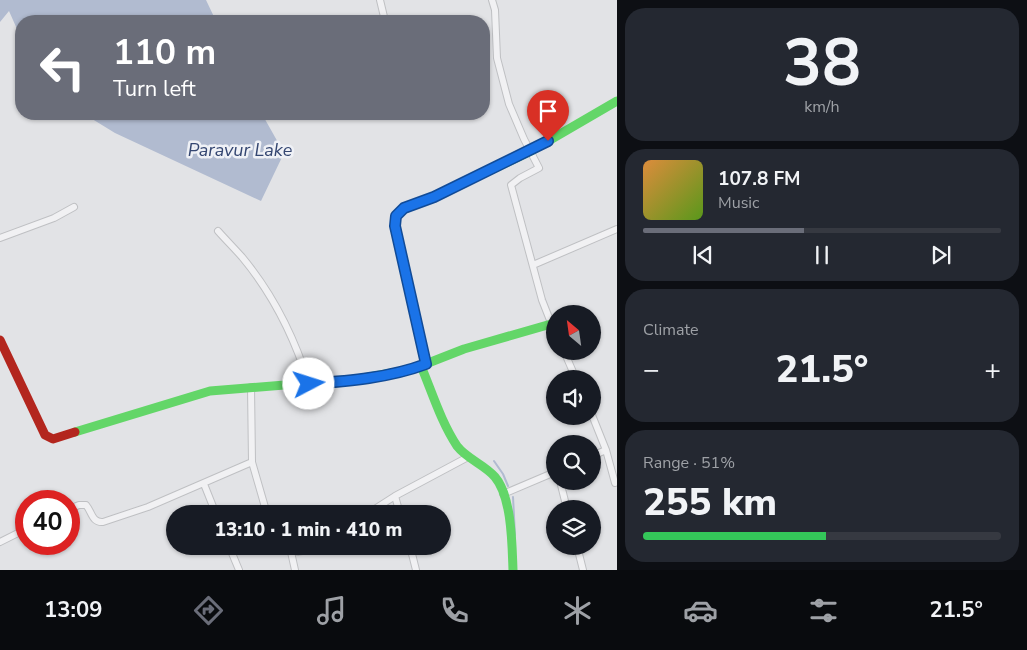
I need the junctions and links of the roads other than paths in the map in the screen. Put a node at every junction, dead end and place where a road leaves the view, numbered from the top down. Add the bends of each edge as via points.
1 (380, 0) edge
2 (492, 0) edge
3 (384, 15) edge
4 (617, 101) edge
5 (530, 151) junction
6 (74, 207) dead end
7 (617, 230) edge
8 (218, 231) dead end
9 (0, 238) edge
10 (533, 265) junction
11 (546, 311) edge
12 (546, 325) edge
13 (0, 340) edge
14 (423, 365) junction
15 (309, 384) junction
16 (251, 387) junction
17 (596, 425) edge
18 (606, 450) junction
19 (601, 452) edge
20 (468, 456) junction
21 (252, 462) junction
22 (546, 476) edge
23 (617, 482) edge
24 (204, 484) junction
25 (503, 494) junction
26 (396, 496) junction
27 (80, 504) edge
28 (212, 505) edge
29 (264, 505) edge
30 (382, 505) edge
31 (398, 505) edge
32 (15, 534) edge
33 (0, 542) edge
34 (233, 555) edge
35 (292, 555) edge
36 (412, 555) edge
37 (579, 555) edge
38 (239, 570) edge
39 (295, 570) edge
40 (416, 570) edge
41 (513, 570) edge
42 (583, 570) edge

1 - 3 street
2 - 5 street via 497,58 509,104
4 - 5 street
5 - 10 street via 539,168 511,185
5 - 14 street via 404,208 396,216 395,226
6 - 9 street
7 - 10 street
8 - 15 street via 241,256 280,314
10 - 11 street
12 - 14 street via 464,349
13 - 16 street via 45,435 53,439 210,391
14 - 15 street via 358,379
14 - 20 street via 452,437
15 - 16 street
16 - 21 street
17 - 18 street
18 - 19 street
18 - 23 street
20 - 25 street via 494,476
20 - 26 street
21 - 24 street
21 - 29 street
22 - 25 street
24 - 27 street via 103,522 95,520 86,505
24 - 28 street
25 - 41 street via 513,548
26 - 30 street
26 - 31 street
32 - 33 street
34 - 38 street
35 - 39 street
36 - 40 street
37 - 42 street

